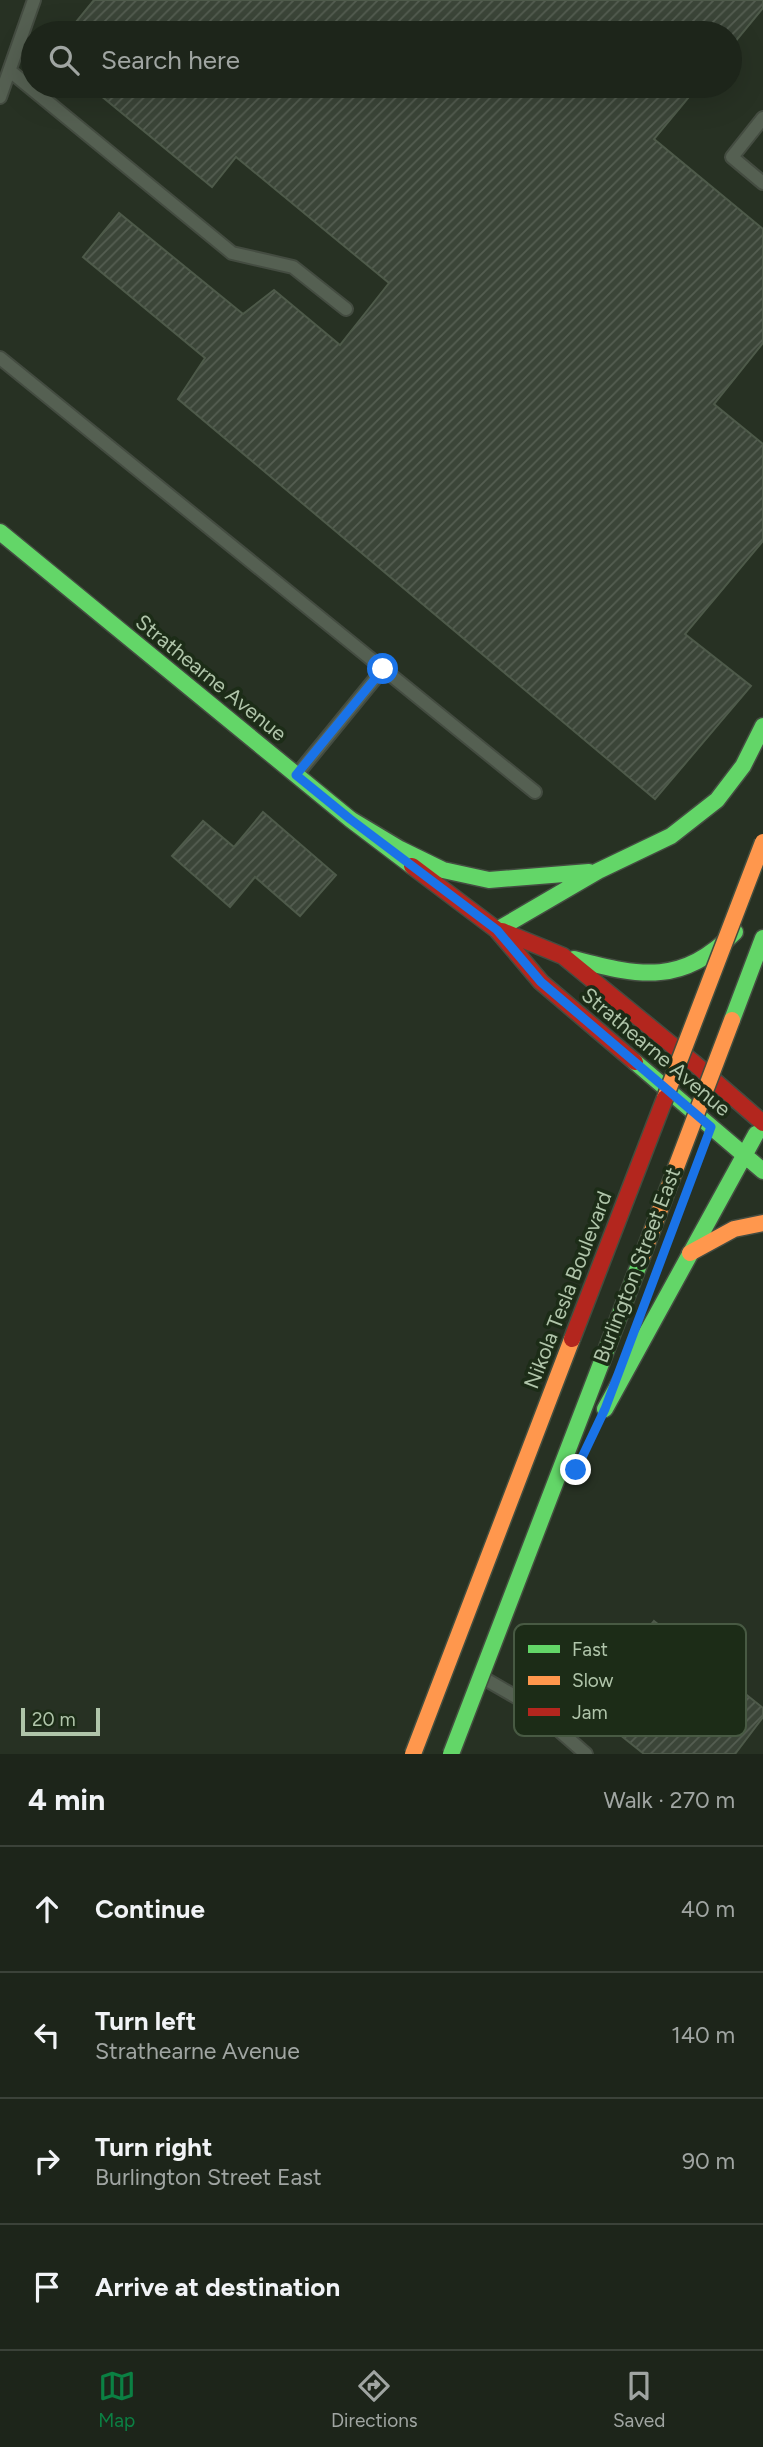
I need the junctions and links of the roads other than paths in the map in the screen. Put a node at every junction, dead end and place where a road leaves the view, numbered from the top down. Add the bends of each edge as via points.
1 (34, 0) edge
2 (27, 21) edge
3 (21, 37) edge
4 (9, 71) junction
5 (21, 81) edge
6 (0, 97) edge
7 (42, 98) edge
8 (763, 118) edge
9 (763, 183) edge
10 (346, 309) dead end
11 (0, 358) edge
12 (0, 532) edge
13 (383, 669) junction
14 (763, 726) edge
15 (296, 775) junction
16 (535, 792) dead end
17 (350, 819) junction
18 (763, 842) edge
19 (598, 871) junction
20 (762, 888) edge
21 (497, 930) junction
22 (763, 938) edge
23 (563, 956) junction
24 (763, 981) edge
25 (750, 1017) dead end
26 (694, 1063) junction
27 (680, 1100) junction
28 (720, 1102) junction
29 (763, 1122) edge
30 (704, 1147) dead end
31 (744, 1154) junction
32 (763, 1171) edge
33 (763, 1223) edge
34 (690, 1253) junction
35 (643, 1308) dead end
36 (559, 1418) dead end
37 (582, 1458) dead end
38 (540, 1478) dead end
39 (525, 1552) junction
40 (472, 1671) junction
41 (514, 1696) edge
42 (565, 1736) edge
43 (413, 1754) edge
44 (438, 1754) edge
45 (451, 1754) edge
46 (586, 1754) edge

1 - 2 lane
3 - 4 lane
4 - 5 lane
4 - 6 lane
7 - 10 lane via 232,253 293,267
8 - 9 lane via 732,157
11 - 13 lane
12 - 15 main road, Strathearne Avenue
13 - 15 lane
13 - 16 lane
14 - 19 main road via 743,766 717,800 671,836
15 - 17 main road, Strathearne Avenue
17 - 19 main road via 443,870 489,880
17 - 21 main road, Strathearne Avenue
18 - 43 main road, Nikola Tesla Boulevard, bridge
19 - 21 main road
20 - 23 main road via 744,922 721,948 681,969 653,974 618,971
20 - 26 main road, Burlington Street East
21 - 23 main road, Strathearne Avenue
21 - 27 main road, Strathearne Avenue via 541,982
22 - 45 main road, bridge
23 - 26 main road, Strathearne Avenue
24 - 25 main road
26 - 27 main road, Burlington Street East
26 - 28 main road, Strathearne Avenue
27 - 28 main road, Strathearne Avenue
27 - 36 main road, Burlington Street East
28 - 29 main road, Strathearne Avenue
28 - 30 main road, Burlington Street East
28 - 31 main road, Strathearne Avenue
29 - 31 main road
31 - 32 main road, Strathearne Avenue
31 - 34 main road
33 - 34 main road via 733,1229
34 - 35 main road, Burlington Street East via 602,1415
37 - 39 main road
38 - 39 main road
39 - 40 main road
40 - 41 lane
40 - 44 main road
42 - 46 lane

